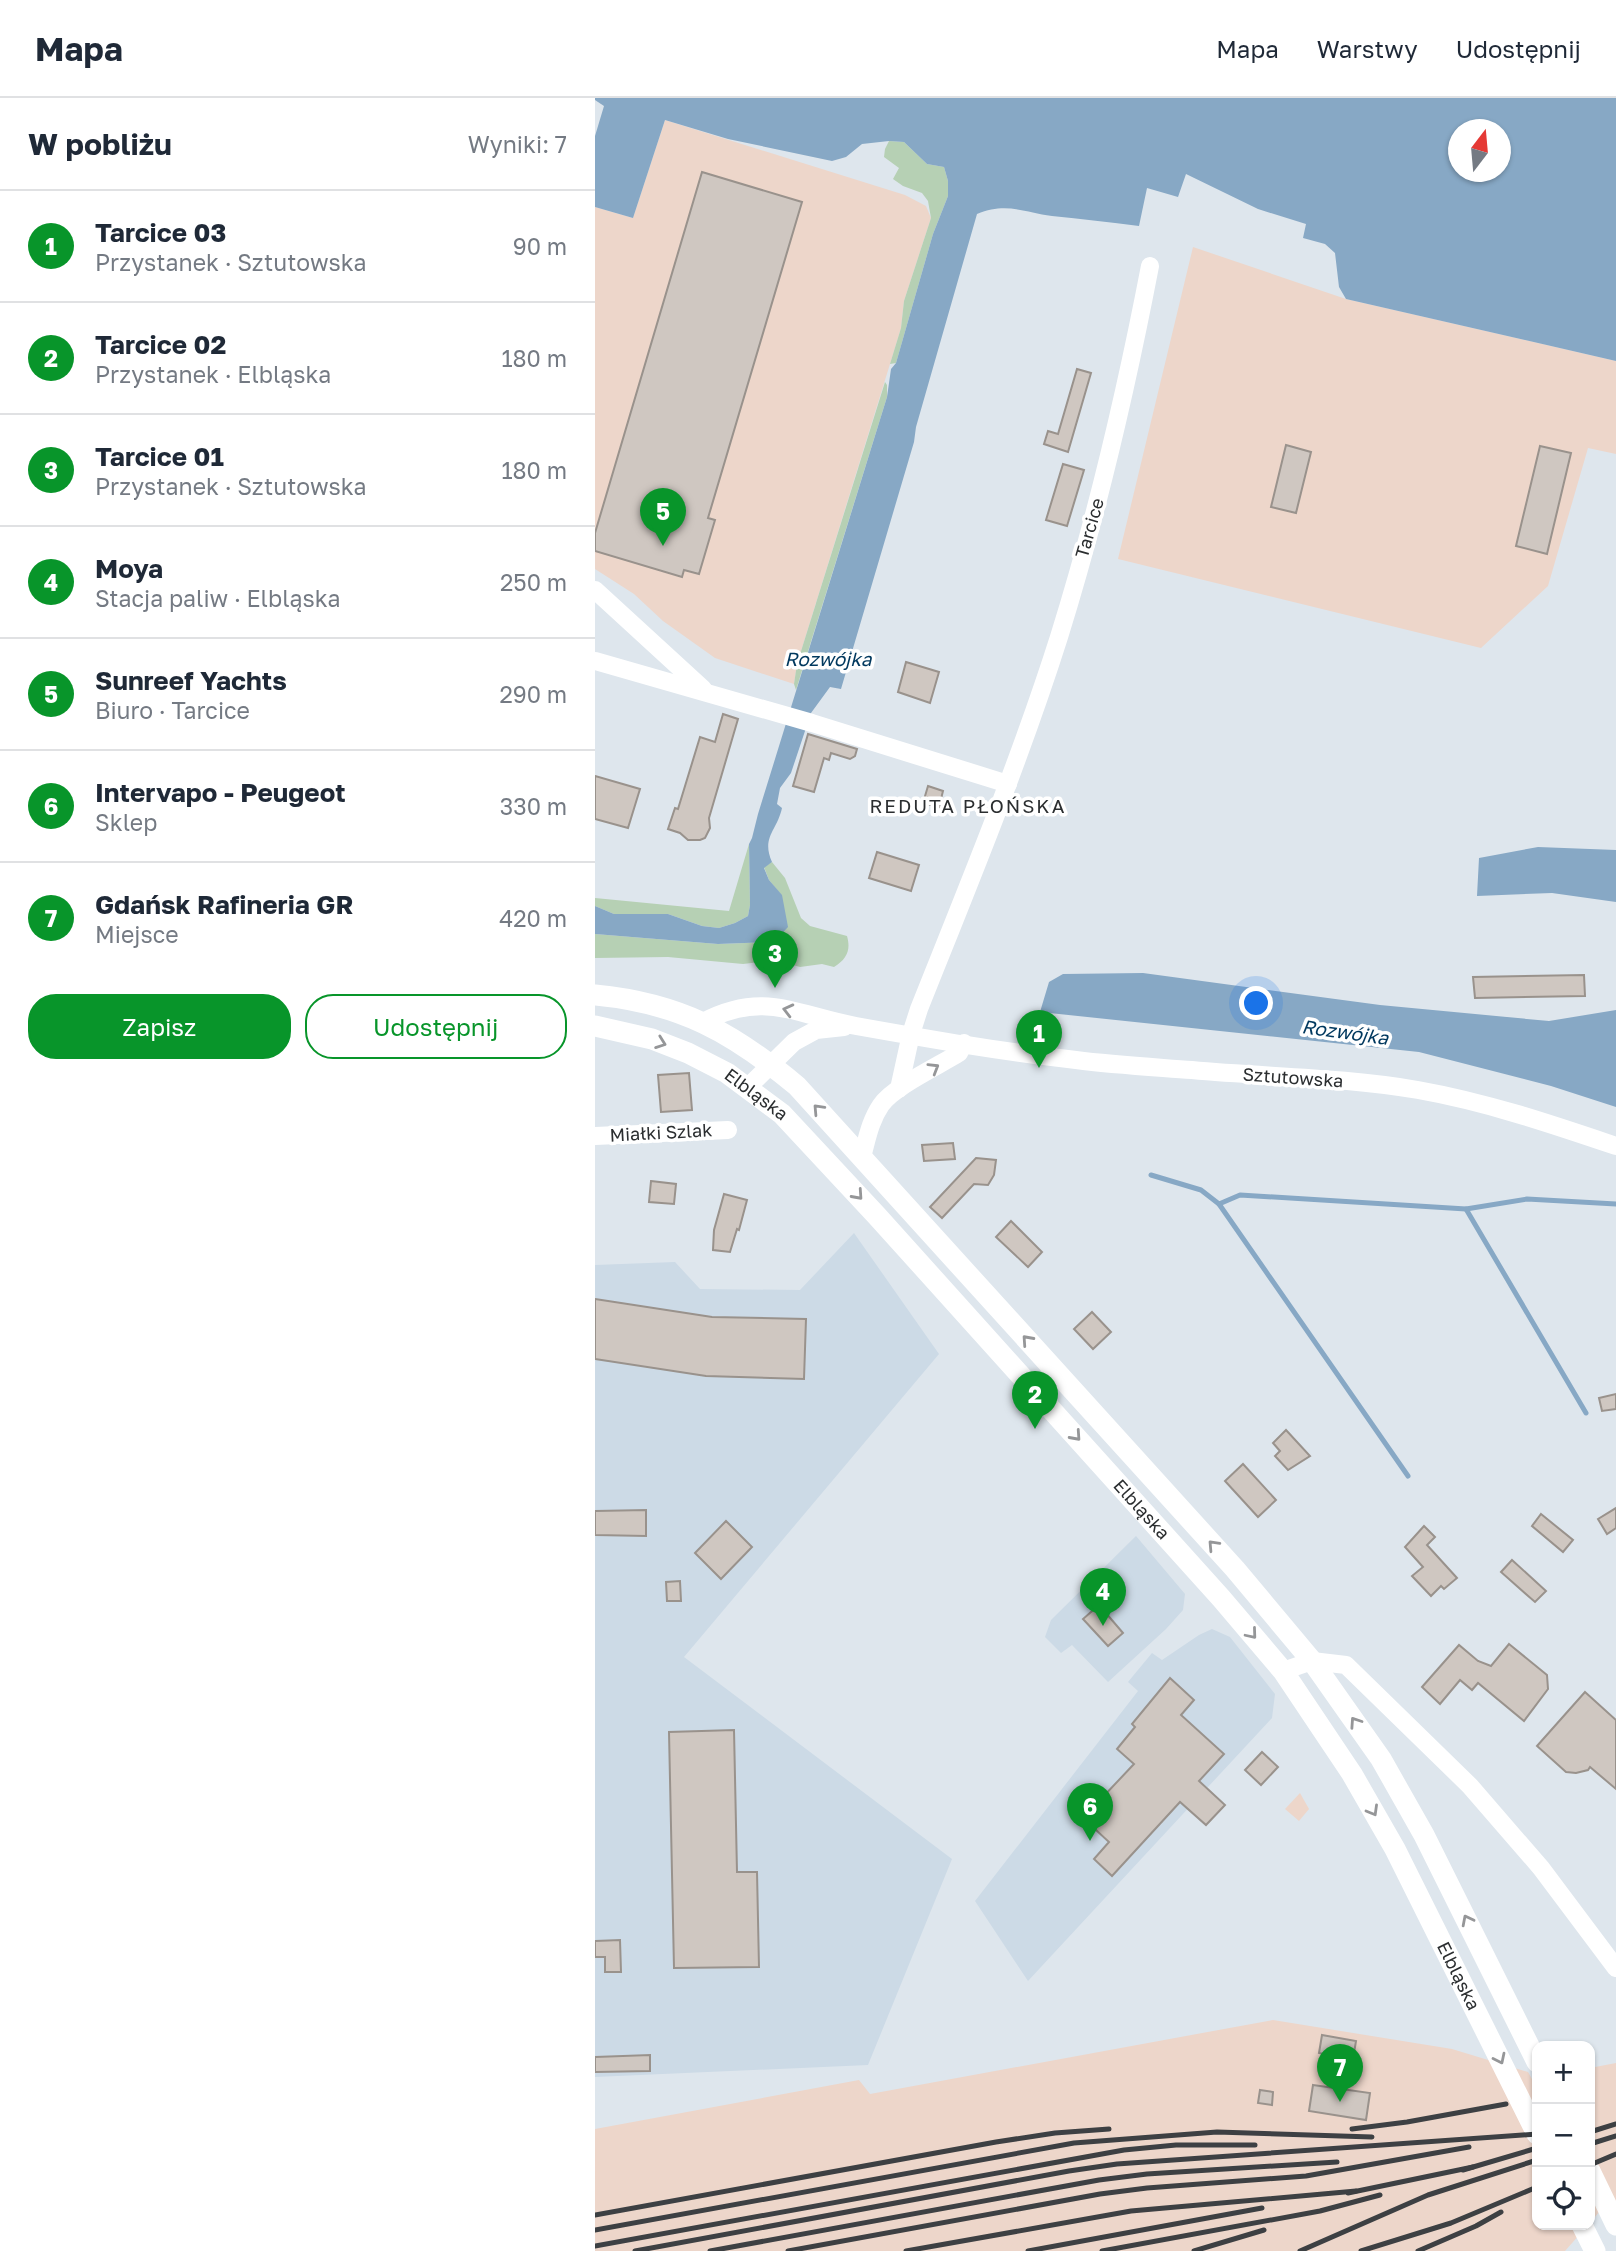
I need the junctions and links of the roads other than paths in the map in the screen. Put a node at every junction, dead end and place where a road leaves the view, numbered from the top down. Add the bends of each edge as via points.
1 (1150, 266) dead end
2 (595, 590) edge
3 (595, 661) edge
4 (708, 694) junction
5 (1008, 784) junction
6 (595, 995) edge
7 (703, 1022) junction
8 (595, 1026) edge
9 (855, 1026) junction
10 (911, 1034) junction
11 (964, 1043) junction
12 (770, 1064) junction
13 (748, 1087) junction
14 (899, 1089) junction
15 (728, 1130) dead end
16 (595, 1136) edge
17 (1616, 1146) edge
18 (862, 1157) junction
19 (1312, 1661) junction
20 (1283, 1671) junction
21 (1616, 1968) edge
22 (1532, 2052) edge
23 (1532, 2124) edge
24 (1595, 2181) edge
25 (1616, 2225) edge
26 (1584, 2230) edge
27 (1595, 2251) edge

1 - 5 street, Tarcice via 1097,504 1059,637
2 - 4 street
3 - 4 street
4 - 5 street
5 - 10 street, Tarcice
6 - 7 main road, Elbląska via 647,1003
9 -> 7 street, Sztutowska via 772,1006 748,1006
7 - 12 main road, Elbląska
8 -> 13 main road, Elbląska via 688,1053
9 - 10 street, Sztutowska
9 - 12 street, Sztutowska via 816,1030
10 - 11 street, Sztutowska
10 - 14 street, Tarcice
14 -> 11 street via 959,1053
11 - 17 street, Sztutowska via 1077,1061 1417,1090 1493,1106
12 - 13 street, Sztutowska
18 -> 12 main road, Elbląska via 797,1086
13 -> 20 main road, Elbląska via 811,1144 1178,1548
14 - 18 street via 882,1103 869,1128
15 - 16 street, Miałki Szlak
19 -> 18 main road, Elbląska via 1235,1569
19 - 20 street
19 - 21 street via 1346,1665 1470,1786 1541,1868
22 -> 19 main road, Elbląska via 1424,1835 1381,1759
20 -> 23 main road, Elbląska via 1352,1774 1395,1849
24 - 25 main road
26 - 27 main road

